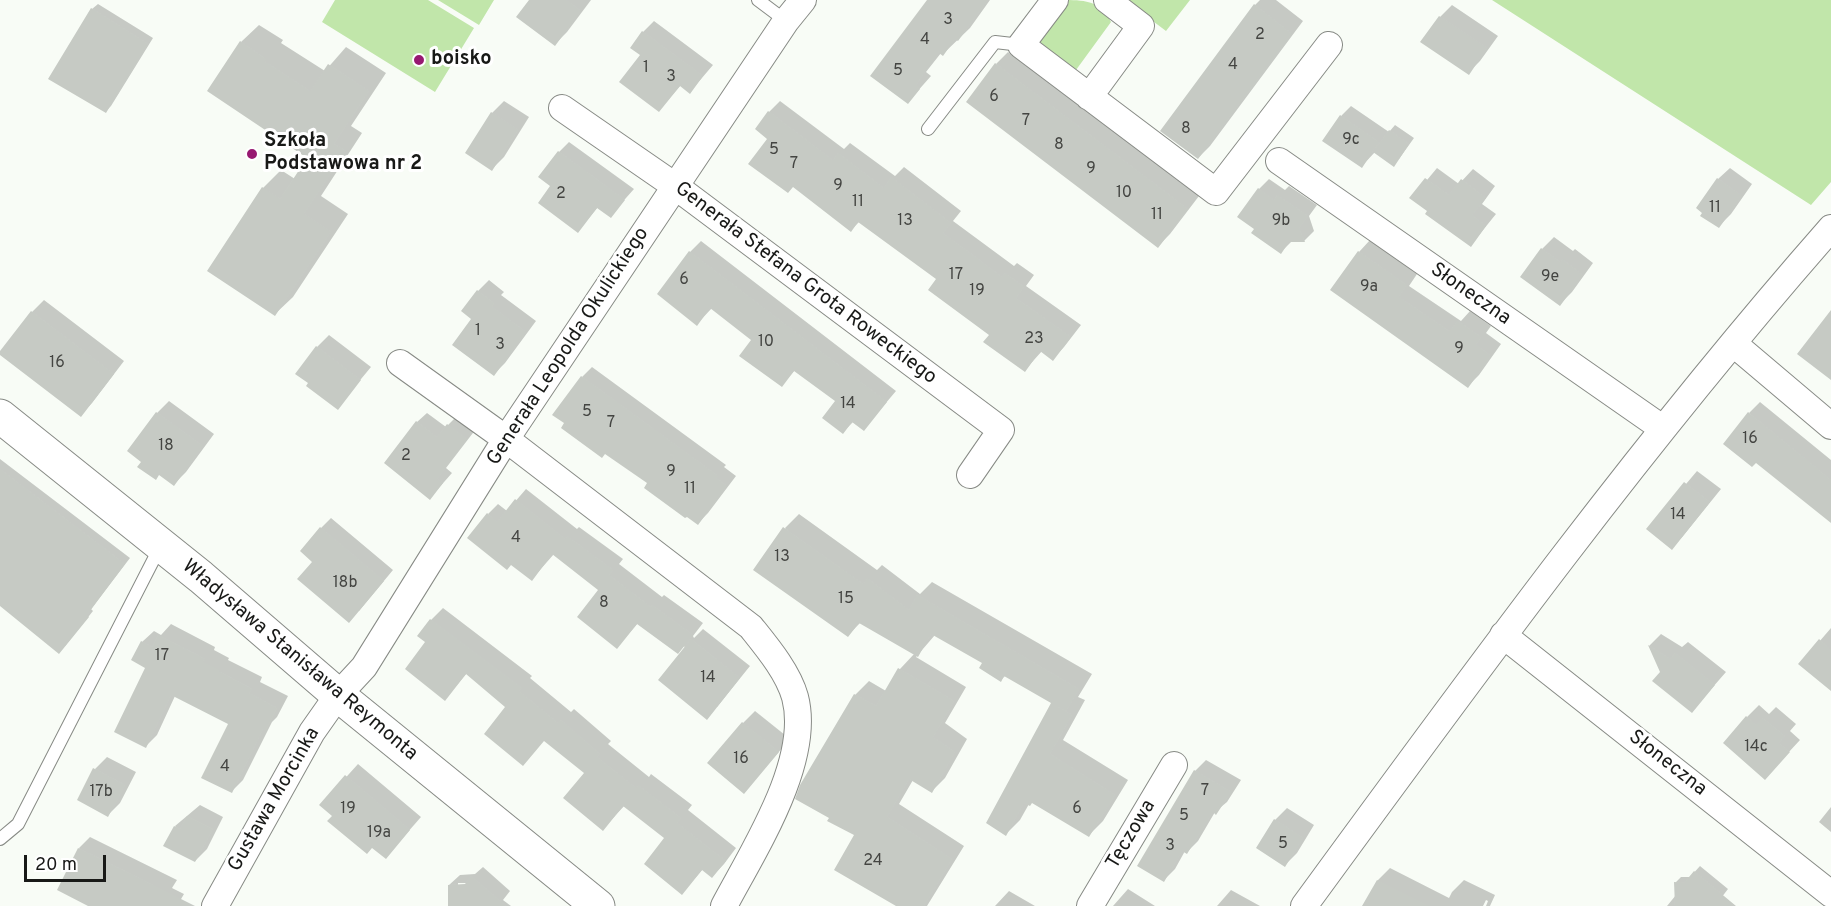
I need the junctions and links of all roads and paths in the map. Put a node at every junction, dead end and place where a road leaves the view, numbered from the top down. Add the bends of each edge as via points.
1 (758, 0) edge
2 (803, 0) edge
3 (1055, 0) edge
4 (1107, 0) edge
5 (786, 21) junction
6 (1021, 45) junction
7 (1329, 45) dead end
8 (1089, 97) junction
9 (562, 108) dead end
10 (928, 129) dead end
11 (1279, 161) dead end
12 (675, 186) junction
13 (1831, 228) edge
14 (1734, 344) junction
15 (399, 363) dead end
16 (0, 416) edge
17 (1831, 426) edge
18 (1662, 428) junction
19 (507, 439) junction
20 (970, 475) dead end
21 (161, 545) junction
22 (1503, 635) junction
23 (338, 695) junction
24 (1174, 765) dead end
25 (0, 839) edge
26 (1831, 894) edge
27 (224, 902) edge
28 (598, 906) edge
29 (724, 906) edge
30 (1090, 906) edge
31 (1304, 906) edge

1 - 5 lane
2 - 5 street, Generała Leopolda Okulickiego
3 - 6 street
4 - 8 street via 1142,26
5 - 12 street, Generała Leopolda Okulickiego
6 - 8 street
6 - 10 lane via 994,42
7 - 8 street via 1216,192
9 - 12 street, Generała Stefana Grota Roweckiego
11 - 18 street, Słoneczna
12 - 19 street, Generała Leopolda Okulickiego
12 - 20 street, Generała Stefana Grota Roweckiego via 1001,430
13 - 14 street
14 - 17 street
14 - 18 street
15 - 19 street
16 - 21 street, Władysława Stanisława Reymonta
18 - 22 street
19 - 23 street, Generała Leopolda Okulickiego via 363,667
19 - 29 street via 751,627 775,656 795,694 796,740 788,777
21 - 23 street, Władysława Stanisława Reymonta
21 - 25 lane via 18,824
22 - 26 street, Słoneczna
22 - 31 street
23 - 27 street, Gustawa Morcinka via 312,732
23 - 28 street, Władysława Stanisława Reymonta
24 - 30 street, Tęczowa

